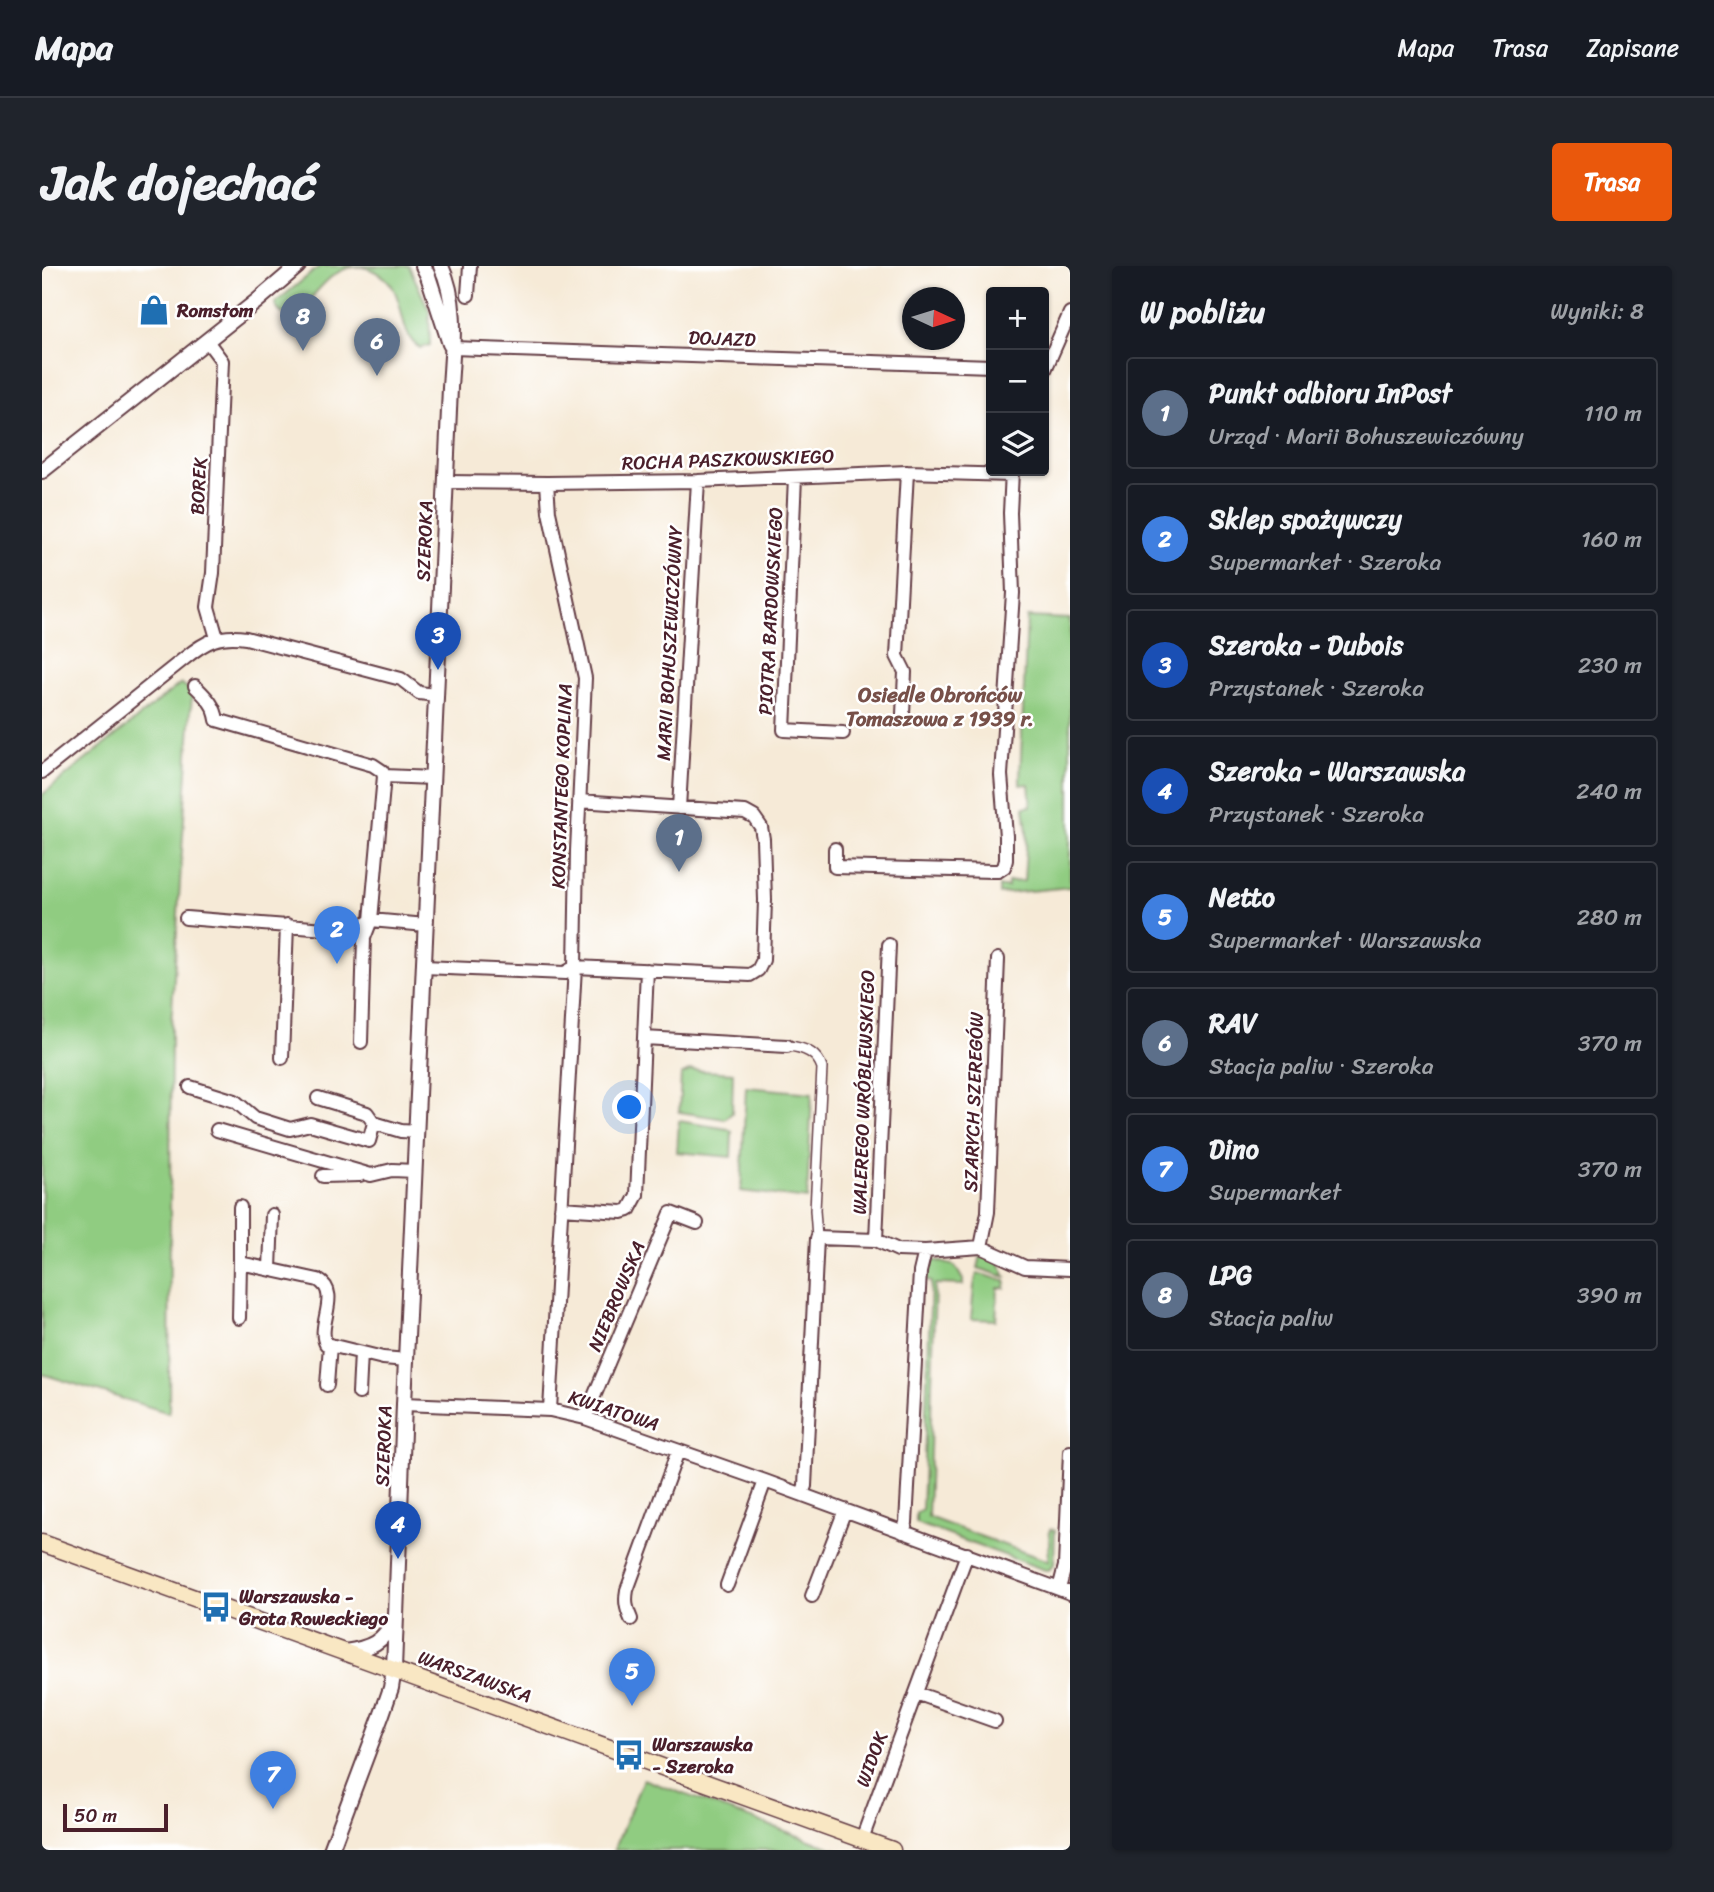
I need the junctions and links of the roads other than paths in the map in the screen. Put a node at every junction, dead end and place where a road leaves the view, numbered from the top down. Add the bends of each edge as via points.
1 (298, 266) edge
2 (423, 266) edge
3 (441, 266) edge
4 (470, 266) edge
5 (468, 295) dead end
6 (1070, 313) edge
7 (207, 341) junction
8 (452, 348) junction
9 (1049, 358) edge
10 (986, 366) edge
11 (42, 471) edge
12 (907, 472) junction
13 (986, 473) edge
14 (1012, 476) edge
15 (795, 477) junction
16 (698, 481) junction
17 (446, 482) junction
18 (547, 483) junction
19 (217, 638) junction
20 (195, 686) dead end
21 (436, 695) junction
22 (904, 714) dead end
23 (843, 733) dead end
24 (42, 772) edge
25 (384, 776) junction
26 (433, 778) junction
27 (579, 801) junction
28 (679, 808) junction
29 (835, 849) dead end
30 (186, 918) dead end
31 (370, 920) junction
32 (287, 925) junction
33 (426, 925) junction
34 (889, 945) dead end
35 (998, 959) dead end
36 (424, 967) junction
37 (575, 967) junction
38 (647, 970) junction
39 (644, 1038) junction
40 (361, 1042) dead end
41 (787, 1046) joint
42 (282, 1058) dead end
43 (190, 1087) dead end
44 (318, 1098) dead end
45 (374, 1123) junction
46 (217, 1129) dead end
47 (417, 1132) junction
48 (415, 1171) junction
49 (371, 1175) junction
50 (323, 1176) dead end
51 (240, 1207) dead end
52 (561, 1208) junction
53 (272, 1215) dead end
54 (697, 1223) dead end
55 (817, 1238) junction
56 (876, 1240) junction
57 (981, 1247) junction
58 (925, 1251) junction
59 (240, 1263) junction
60 (270, 1269) junction
61 (1070, 1269) edge
62 (239, 1318) dead end
63 (330, 1345) junction
64 (361, 1353) junction
65 (407, 1360) junction
66 (327, 1385) dead end
67 (359, 1393) dead end
68 (404, 1404) junction
69 (550, 1410) junction
70 (585, 1418) junction
71 (678, 1451) junction
72 (1070, 1452) edge
73 (765, 1481) junction
74 (802, 1494) junction
75 (845, 1510) junction
76 (903, 1532) junction
77 (42, 1543) edge
78 (967, 1554) junction
79 (727, 1585) dead end
80 (1065, 1591) edge
81 (812, 1596) dead end
82 (396, 1617) junction
83 (631, 1619) dead end
84 (345, 1652) junction
85 (394, 1669) junction
86 (916, 1693) junction
87 (995, 1721) dead end
88 (862, 1839) junction
89 (331, 1850) edge
90 (892, 1850) edge

1 - 7 street
2 - 8 street, SZEROKA
3 - 8 street, SZEROKA via 454,326
4 - 5 street
6 - 9 street
7 - 11 street
7 - 19 street, BOREK via 222,361 208,607
8 - 10 street, DOJAZD
8 - 17 street, SZEROKA
12 - 13 street, ROCHA PASZKOWSKIEGO
12 - 15 street, ROCHA PASZKOWSKIEGO
12 - 22 street via 897,656 905,672
14 - 29 street via 1013,593 1000,775 1006,836 1003,867 993,871 835,867
15 - 16 street, ROCHA PASZKOWSKIEGO
15 - 23 street, PIOTRA BARDOWSKIEGO via 784,730
16 - 18 street, ROCHA PASZKOWSKIEGO
16 - 28 street, MARII BOHUSZEWICZÓWNY
17 - 18 street, ROCHA PASZKOWSKIEGO
17 - 21 street, SZEROKA
18 - 27 street, KONSTANTEGO KOPLINA via 549,512 585,678
19 - 21 street via 246,638 401,679 419,693
19 - 24 street via 192,652
20 - 25 street via 209,699 217,720 373,765
21 - 26 street, SZEROKA
25 - 26 street
25 - 31 street
26 - 33 street, SZEROKA
27 - 28 street
27 - 37 street, KONSTANTEGO KOPLINA
28 - 38 street via 745,812 761,827 763,960 750,975
30 - 32 street
31 - 32 street via 351,931
31 - 33 street
31 - 40 street via 364,939
32 - 42 street
33 - 36 street, SZEROKA
34 - 56 street, WALEREGO WRÓBLEWSKIEGO
35 - 57 street, SZARYCH SZEREGÓW via 988,1212
36 - 37 street via 565,973
36 - 47 street, SZEROKA
37 - 38 street
37 - 52 street, KONSTANTEGO KOPLINA
38 - 39 street
39 - 41 street
39 - 52 street via 634,1203 622,1212
41 - 55 street via 812,1052 822,1068
43 - 45 street via 235,1101 255,1118 290,1129 310,1124 369,1141
44 - 45 street via 367,1113
45 - 47 street
46 - 49 street
47 - 48 street, SZEROKA
48 - 49 street
48 - 65 street, SZEROKA
49 - 50 street
51 - 59 street
52 - 69 street, KONSTANTEGO KOPLINA
53 - 60 street
54 - 70 street, NIEBROWSKA via 671,1213
55 - 56 street, WALEREGO WRÓBLEWSKIEGO
55 - 74 street
56 - 58 street, WALEREGO WRÓBLEWSKIEGO via 898,1250
57 - 58 street, WALEREGO WRÓBLEWSKIEGO
57 - 61 street via 1025,1267
58 - 76 street
59 - 60 street
59 - 62 street
60 - 63 street via 324,1283 329,1297 323,1339
63 - 64 street
63 - 66 street
64 - 65 street
64 - 67 street, SZEROKA
65 - 68 street, SZEROKA
68 - 69 street, KWIATOWA
68 - 82 street, SZEROKA
69 - 70 street, KWIATOWA
70 - 71 street, KWIATOWA
71 - 73 street, KWIATOWA
71 - 83 street via 627,1590 626,1609
72 - 80 street
73 - 74 street, KWIATOWA
73 - 79 street
74 - 75 street, KWIATOWA
75 - 76 street, KWIATOWA
75 - 81 street
76 - 78 street, KWIATOWA
77 - 84 main road, WARSZAWSKA
78 - 80 street, KWIATOWA
78 - 86 street, WIDOK
82 - 84 street via 376,1644
82 - 85 street, SZEROKA
84 - 85 main road, WARSZAWSKA
85 - 88 main road, WARSZAWSKA
85 - 89 street, SZEROKA
86 - 87 street
86 - 88 street, WIDOK
88 - 90 main road, WARSZAWSKA

